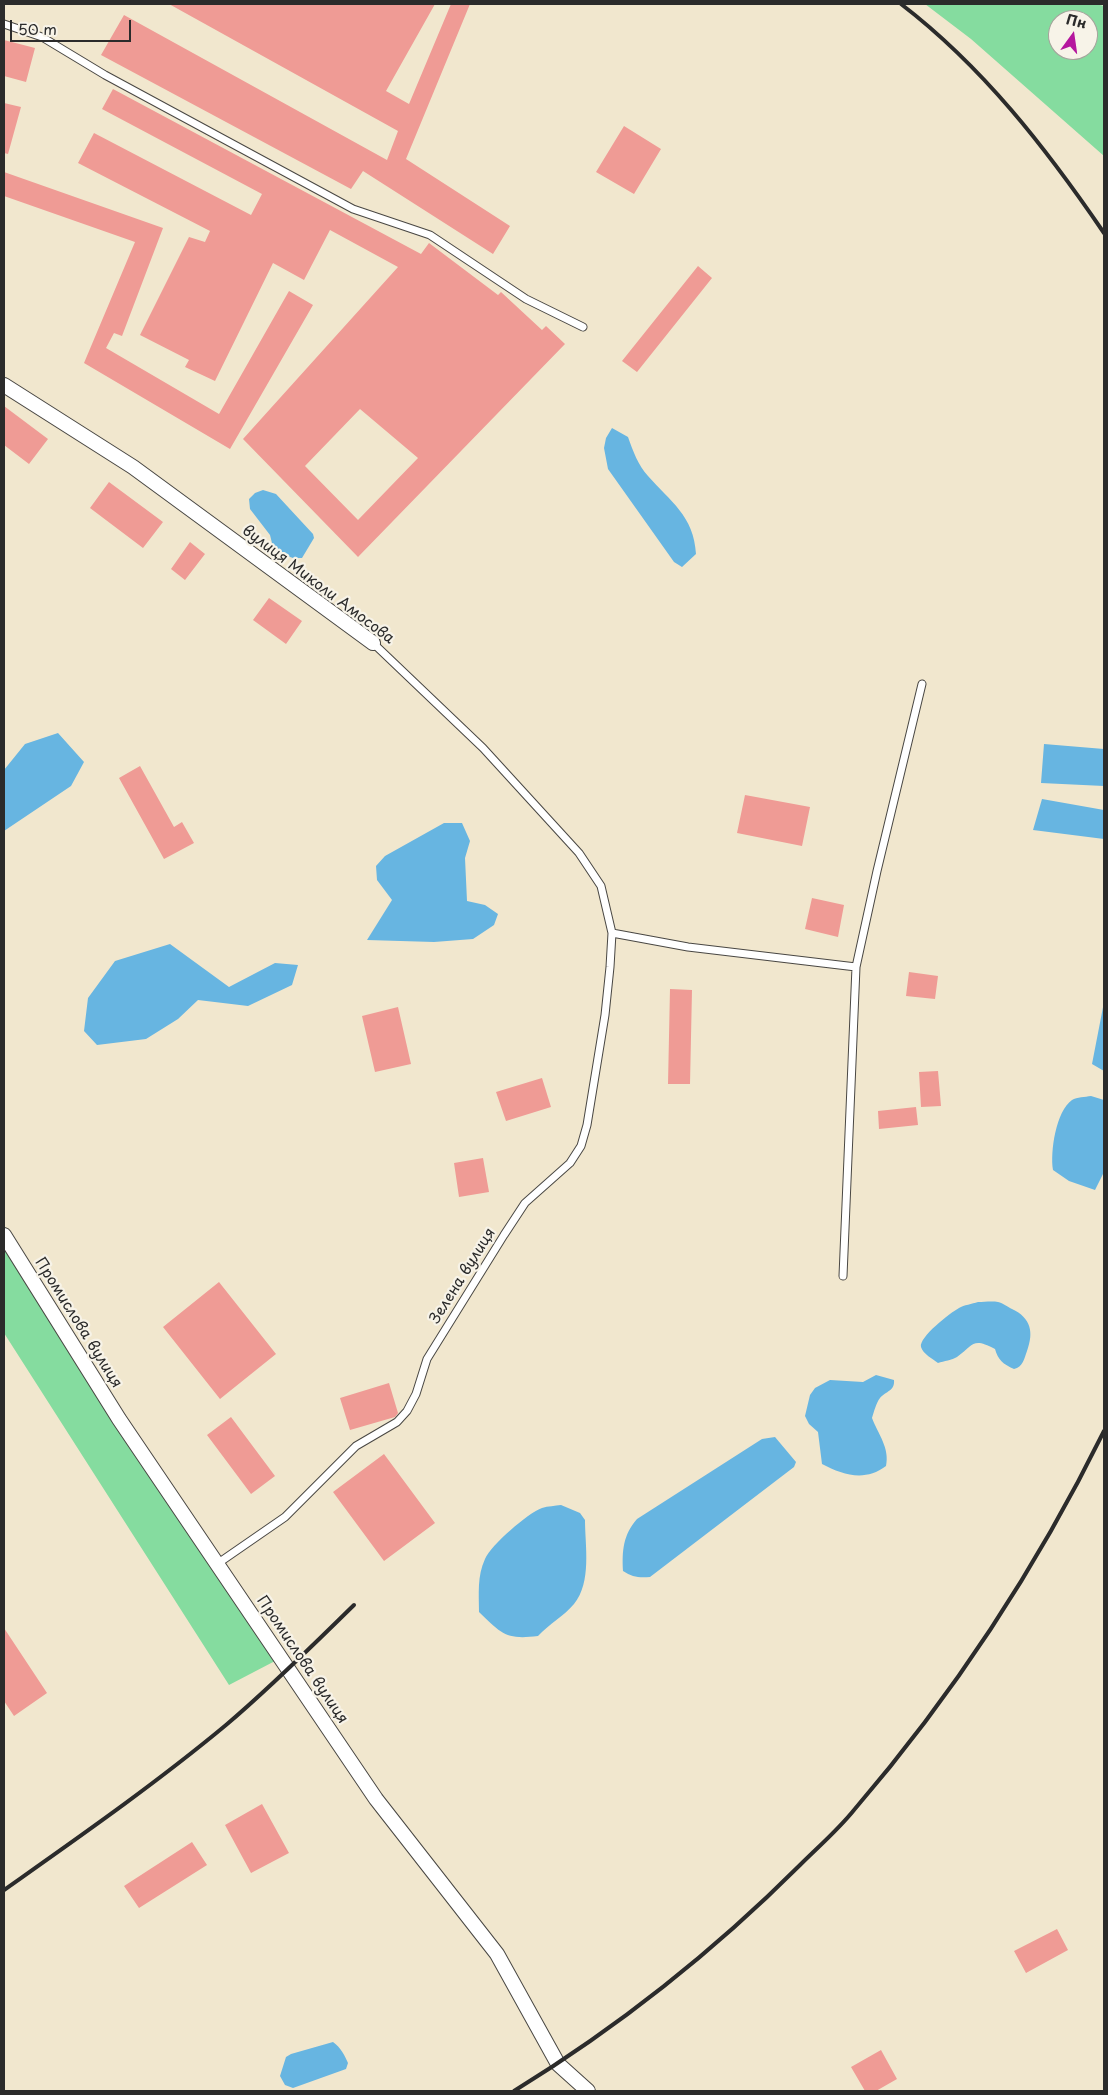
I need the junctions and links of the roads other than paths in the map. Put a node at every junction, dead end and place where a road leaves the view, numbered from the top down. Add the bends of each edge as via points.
1 (4, 24) edge
2 (583, 327) dead end
3 (4, 386) edge
4 (373, 644) joint
5 (922, 684) dead end
6 (612, 934) junction
7 (856, 968) junction
8 (4, 1235) edge
9 (843, 1276) dead end
10 (217, 1564) junction
11 (588, 2091) edge

1 - 2 lane via 42,37 105,75 353,209 430,234 526,299
3 - 4 street, вулиця Миколи Амосова via 134,467
4 - 6 lane, вулиця Миколи Амосова via 483,748 580,852 602,886
5 - 7 lane
6 - 7 lane
6 - 10 lane, Зелена вулиця via 605,1015 581,1146 570,1163 525,1203 504,1234 427,1359 407,1411 397,1422 356,1446 285,1517
7 - 9 lane
8 - 10 street, Промислова вулиця via 119,1419
10 - 11 street, Промислова вулиця via 376,1799 498,1954 558,2064

